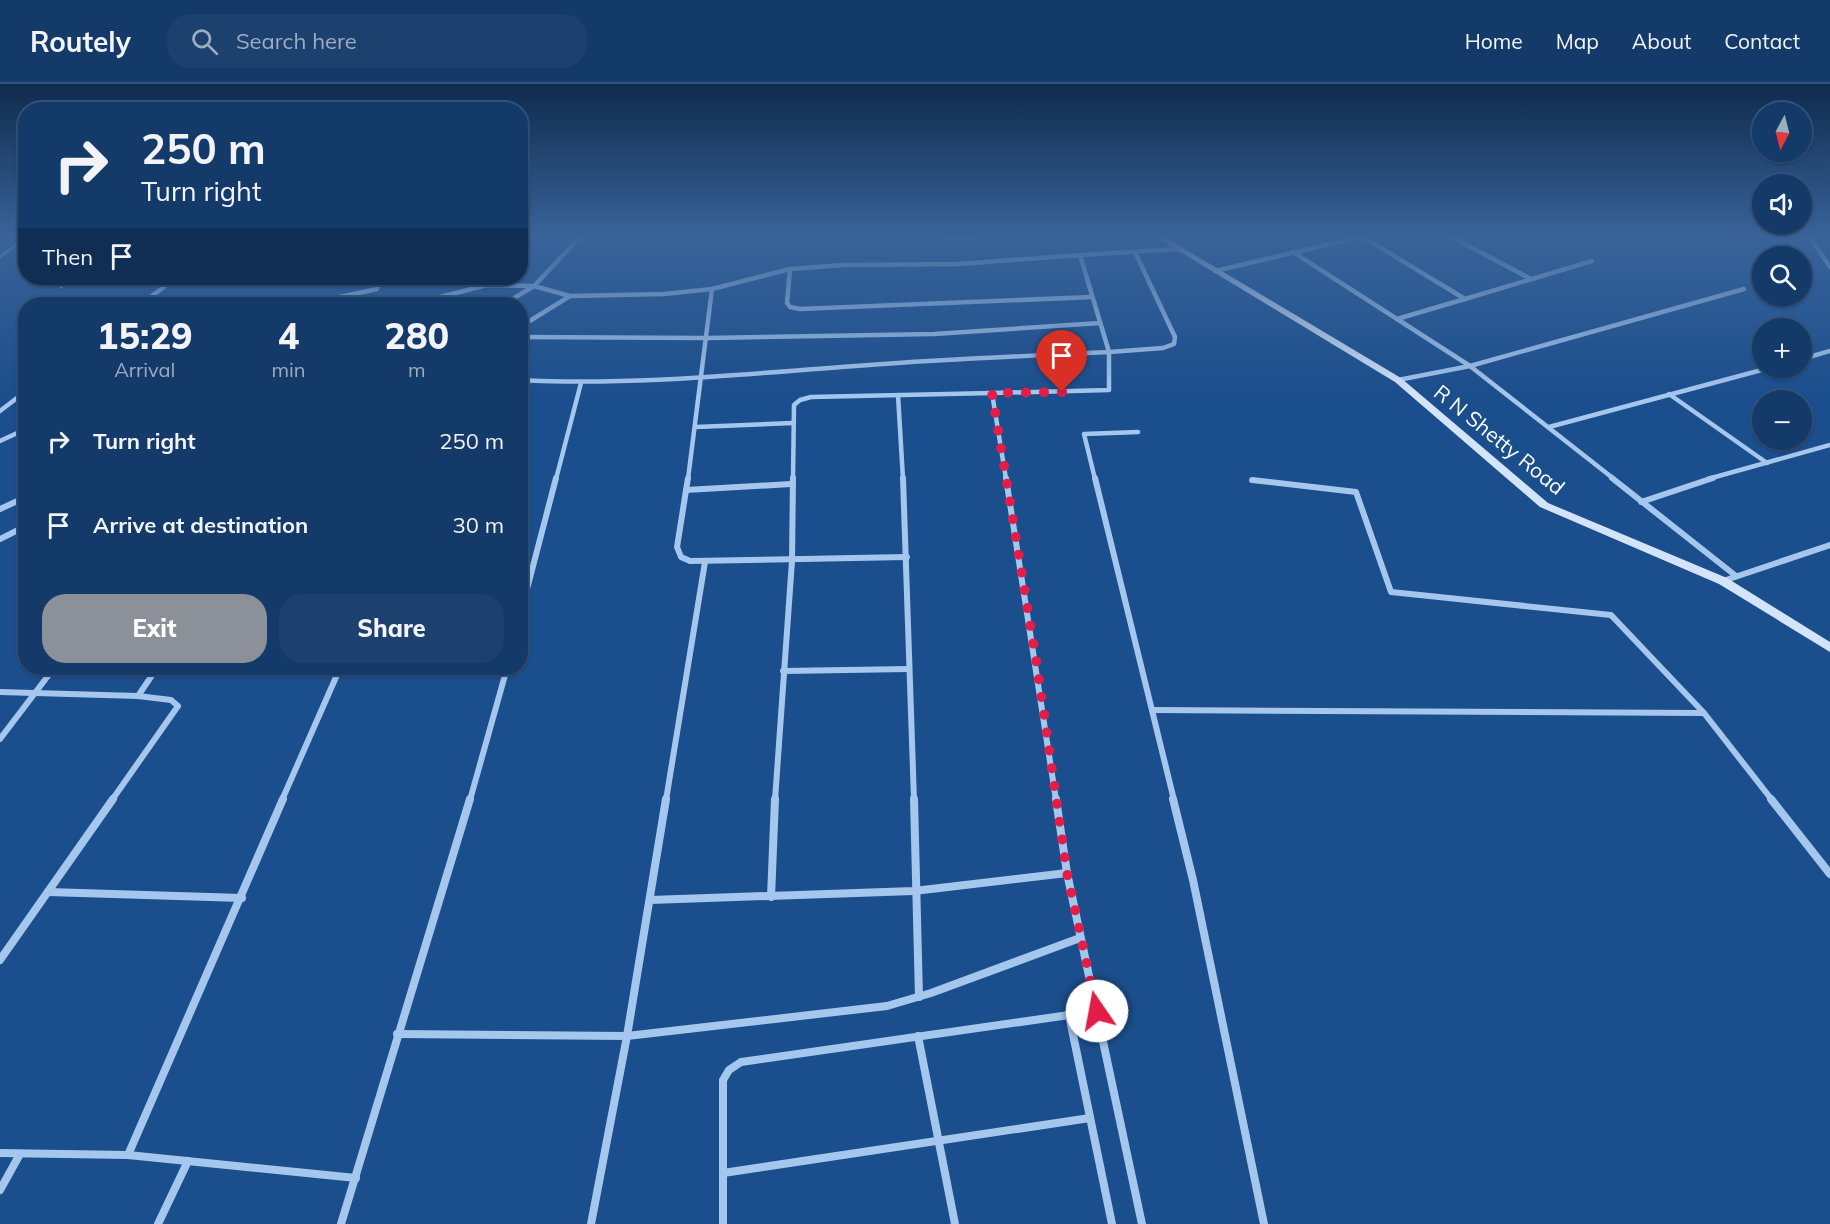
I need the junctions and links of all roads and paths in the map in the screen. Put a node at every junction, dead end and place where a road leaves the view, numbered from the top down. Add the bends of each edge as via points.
1 (377, 289) edge
2 (468, 289) edge
3 (529, 289) edge
4 (545, 289) edge
5 (715, 289) edge
6 (788, 289) edge
7 (1090, 289) edge
8 (1152, 289) edge
9 (1246, 289) edge
10 (1351, 289) edge
11 (1449, 289) edge
12 (1497, 289) edge
13 (712, 290) junction
14 (1744, 290) dead end
15 (570, 296) junction
16 (342, 297) edge
17 (436, 297) edge
18 (516, 297) edge
19 (1092, 297) junction
20 (1465, 299) junction
21 (1397, 319) junction
22 (528, 322) edge
23 (1100, 323) junction
24 (528, 337) edge
25 (707, 338) junction
26 (1830, 351) edge
27 (1109, 352) junction
28 (1812, 356) edge
29 (1470, 366) junction
30 (1752, 372) edge
31 (702, 378) junction
32 (528, 380) edge
33 (1398, 380) junction
34 (581, 383) junction
35 (992, 393) junction
36 (1669, 394) junction
37 (898, 395) junction
38 (18, 398) edge
39 (0, 411) edge
40 (793, 423) junction
41 (696, 427) junction
42 (1548, 427) junction
43 (1138, 432) dead end
44 (18, 433) edge
45 (0, 441) edge
46 (1830, 445) edge
47 (1767, 463) junction
48 (1252, 480) dead end
49 (791, 484) junction
50 (686, 490) junction
51 (18, 500) edge
52 (1641, 502) junction
53 (0, 509) edge
54 (18, 530) edge
55 (0, 539) edge
56 (1830, 545) edge
57 (907, 557) junction
58 (792, 561) junction
59 (705, 562) junction
60 (1736, 576) junction
61 (1723, 581) junction
62 (528, 587) edge
63 (1828, 645) edge
64 (909, 669) junction
65 (783, 671) junction
66 (49, 675) edge
67 (152, 675) edge
68 (337, 675) edge
69 (505, 675) edge
70 (0, 692) edge
71 (35, 694) junction
72 (138, 696) junction
73 (1152, 710) junction
74 (1704, 713) junction
75 (0, 739) edge
76 (1067, 873) junction
77 (1830, 874) edge
78 (914, 891) junction
79 (48, 892) junction
80 (771, 897) junction
81 (242, 898) junction
82 (650, 900) junction
83 (1080, 938) junction
84 (0, 960) edge
85 (919, 997) junction
86 (1097, 1011) junction
87 (1069, 1015) junction
88 (398, 1034) junction
89 (627, 1036) junction
90 (918, 1036) junction
91 (1090, 1118) junction
92 (939, 1140) junction
93 (0, 1153) edge
94 (20, 1154) junction
95 (128, 1155) junction
96 (188, 1161) junction
97 (723, 1173) junction
98 (356, 1178) junction
99 (0, 1190) edge
100 (158, 1224) edge
101 (341, 1224) edge
102 (591, 1224) edge
103 (723, 1224) edge
104 (955, 1224) edge
105 (1112, 1224) edge
106 (1142, 1224) edge
107 (1264, 1224) edge

1 - 16 street
2 - 17 street
3 - 18 street
4 - 15 street
5 - 13 street
6 - 19 street via 787,303 800,309
7 - 19 street
8 - 27 street via 1176,341 1163,348
9 - 33 street, R N Shetty Road
10 - 21 street
11 - 20 street
12 - 20 street
13 - 15 street
13 - 25 street
14 - 29 street
15 - 22 street
19 - 23 street
20 - 21 street
21 - 29 street
23 - 25 street via 934,334
23 - 27 street
24 - 25 street
25 - 31 street
26 - 28 street
27 - 31 street
27 - 35 street via 1109,390
29 - 33 street
29 - 42 street
30 - 36 street
31 - 34 street
31 - 41 street
32 - 34 street
33 - 61 street, R N Shetty Road via 1544,505
34 - 62 street
35 - 37 street
35 - 76 street
36 - 42 street
36 - 47 street
37 - 40 street via 800,400 794,405
37 - 57 street
38 - 39 street
40 - 41 street
40 - 49 street
41 - 50 street
42 - 52 street
43 - 73 street via 1084,434
44 - 45 street
46 - 47 street
47 - 52 street
48 - 74 street via 1356,492 1391,592 1611,615
49 - 50 street
49 - 58 street
50 - 59 street via 677,547 681,557
51 - 53 street
52 - 60 street
54 - 55 street
56 - 60 street
57 - 58 street
57 - 64 street
58 - 59 street
58 - 65 street
59 - 82 street
60 - 61 street
61 - 63 street, R N Shetty Road
64 - 65 street
64 - 78 street
65 - 80 street
66 - 71 street
67 - 72 street
68 - 81 street
69 - 88 street
70 - 71 street
71 - 72 street
71 - 75 street
72 - 79 street via 171,700 178,706
73 - 74 street
73 - 107 street via 1193,880
74 - 77 street
76 - 78 street
76 - 83 street
78 - 80 street
78 - 85 street
79 - 81 street
79 - 84 street
80 - 82 street
81 - 95 street
82 - 89 street
83 - 85 street
83 - 86 street
85 - 89 street via 886,1006 798,1018
86 - 87 street
86 - 106 street
87 - 90 street
87 - 91 street
88 - 89 street
88 - 98 street
89 - 102 street
90 - 92 street
90 - 97 street via 741,1062 729,1070 723,1080
91 - 92 street
91 - 105 street
92 - 97 street
92 - 104 street
93 - 94 street
94 - 95 street
94 - 99 street
95 - 96 street
96 - 98 street
96 - 100 street
97 - 103 street
98 - 101 street

